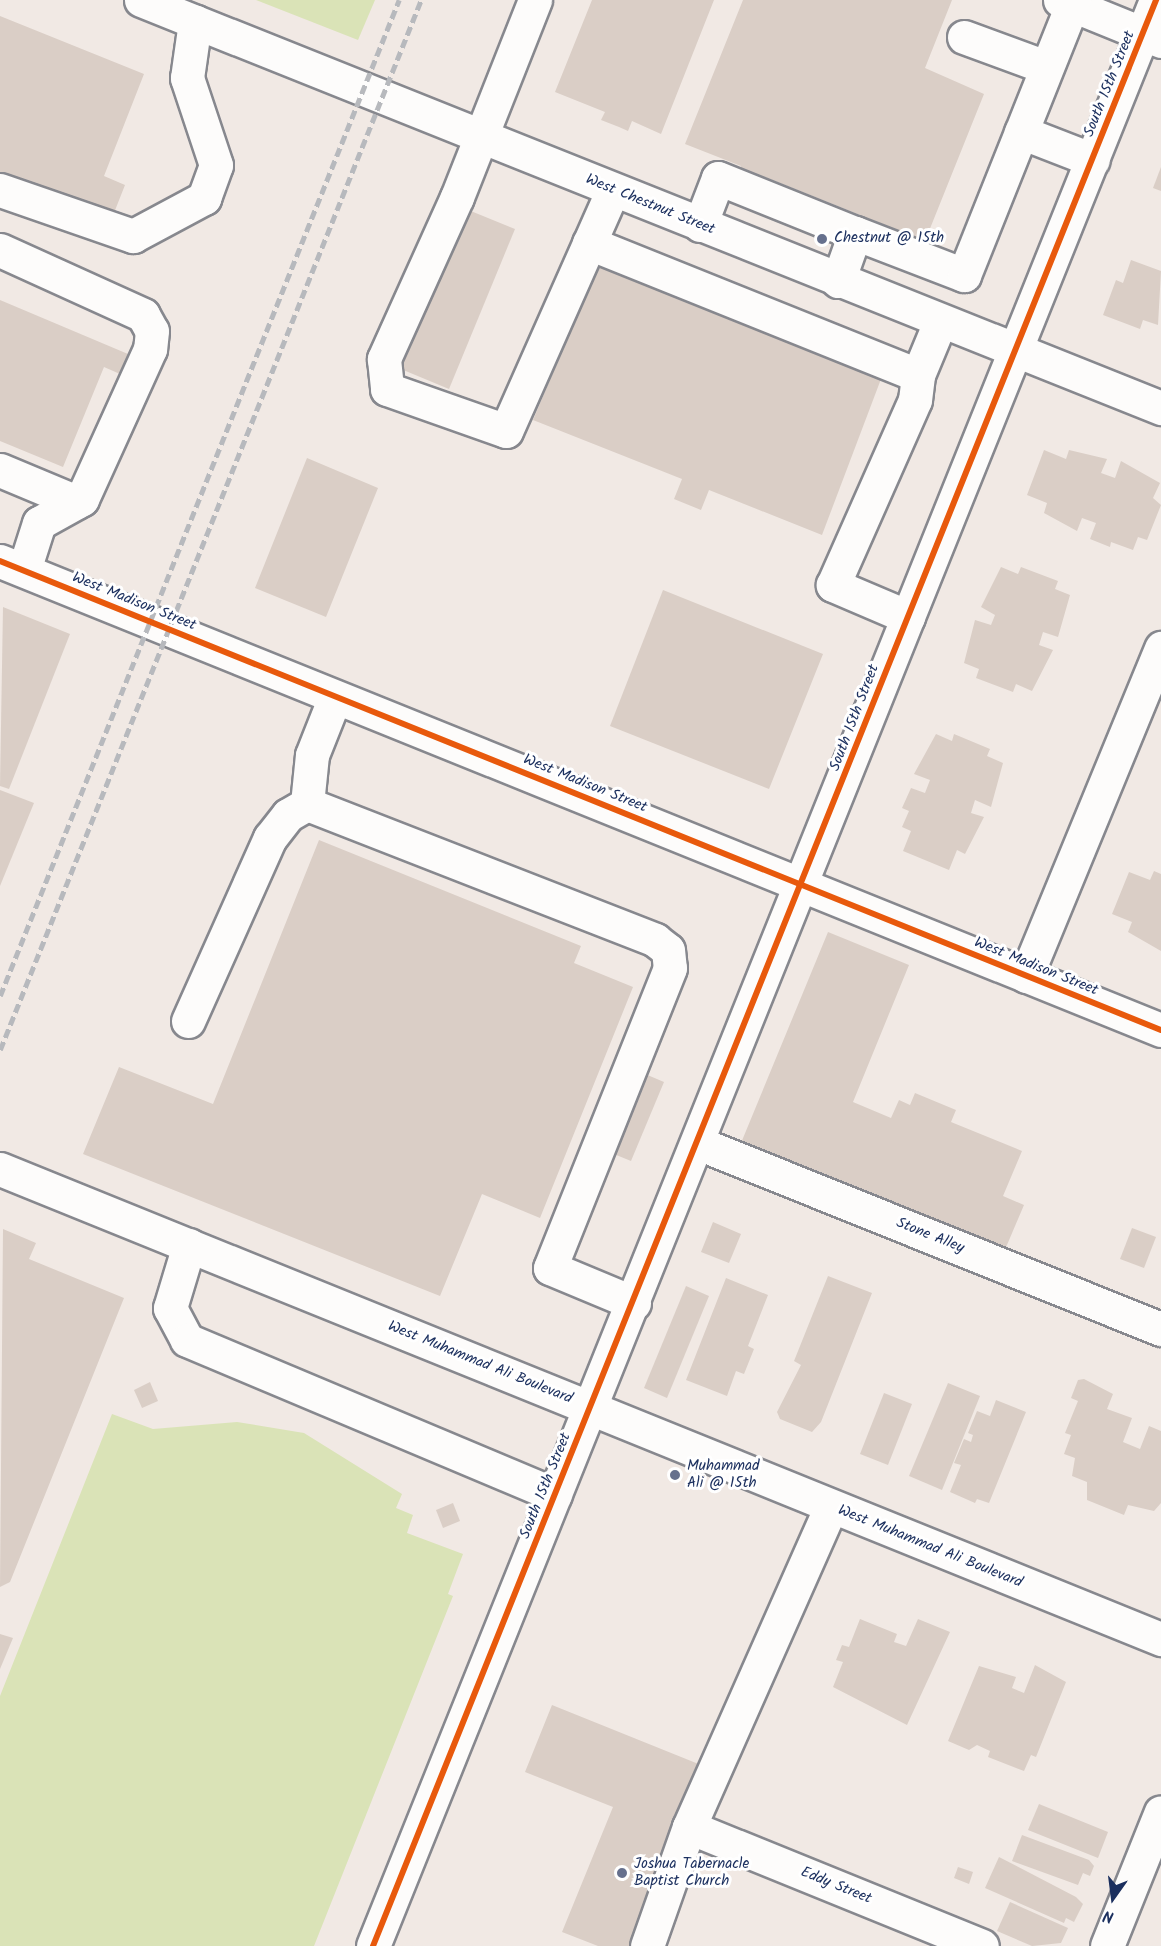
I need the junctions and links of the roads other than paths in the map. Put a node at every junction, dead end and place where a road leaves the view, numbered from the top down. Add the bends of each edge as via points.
1 (141, 0) edge
2 (535, 0) edge
3 (1156, 0) edge
4 (1069, 2) edge
5 (195, 22) junction
6 (964, 37) dead end
7 (1152, 37) edge
8 (1046, 68) junction
9 (1021, 132) junction
10 (482, 137) junction
11 (1093, 160) junction
12 (0, 190) edge
13 (613, 190) junction
14 (700, 225) junction
15 (855, 233) junction
16 (589, 243) junction
17 (0, 250) edge
18 (838, 281) junction
19 (940, 322) junction
20 (1015, 352) junction
21 (918, 375) junction
22 (1161, 408) edge
23 (0, 470) edge
24 (77, 502) junction
25 (12, 566) edge
26 (908, 617) junction
27 (1161, 648) edge
28 (335, 697) junction
29 (308, 804) junction
30 (802, 885) junction
31 (1026, 975) junction
32 (188, 1021) dead end
33 (1161, 1030) edge
34 (698, 1143) junction
35 (0, 1169) edge
36 (189, 1245) junction
37 (634, 1304) junction
38 (1161, 1329) edge
39 (591, 1409) junction
40 (555, 1495) junction
41 (831, 1507) junction
42 (1161, 1639) edge
43 (1161, 1812) edge
44 (689, 1827) junction
45 (383, 1943) edge
46 (647, 1946) edge
47 (982, 1946) edge
48 (1107, 1946) edge

1 - 5 street, West Chestnut Street
2 - 10 street
3 - 7 street, South 15th Street
4 - 7 street
4 - 8 street
5 - 10 street, West Chestnut Street
5 - 12 street via 187,78 216,165 204,198 133,236 69,219
6 - 8 street
7 - 11 street, South 15th Street
8 - 9 street
9 - 11 street
9 - 15 street via 964,274
10 - 13 street, West Chestnut Street
10 - 16 street via 384,359 387,389 507,431
11 - 20 street, South 15th Street
13 - 14 street, West Chestnut Street
13 - 16 street
14 - 15 street via 718,178
14 - 18 street, West Chestnut Street
15 - 18 street
16 - 21 street
17 - 24 street via 143,315 152,331 150,349
18 - 19 street, West Chestnut Street
19 - 20 street, West Chestnut Street
19 - 21 street
20 - 22 street, West Chestnut Street
20 - 26 street, South 15th Street
21 - 26 street via 915,400 833,585
23 - 24 street
24 - 25 street via 39,523
25 - 28 street, West Madison Street
26 - 30 street, South 15th Street
27 - 31 street
28 - 29 street via 312,755
28 - 30 street, West Madison Street
29 - 32 street via 288,815 270,838
29 - 37 street via 655,940 668,950 670,968 550,1268
30 - 31 street, West Madison Street
30 - 34 street, South 15th Street
31 - 33 street, West Madison Street
34 - 37 street, South 15th Street
34 - 38 street, Stone Alley
35 - 36 street, West Muhammad Ali Boulevard
36 - 39 street, West Muhammad Ali Boulevard
36 - 40 street via 170,1308 187,1340
37 - 39 street, South 15th Street
39 - 40 street, South 15th Street
39 - 41 street, West Muhammad Ali Boulevard
40 - 45 street, South 15th Street
41 - 42 street, West Muhammad Ali Boulevard
41 - 44 street
43 - 48 street
44 - 46 street
44 - 47 street, Eddy Street

